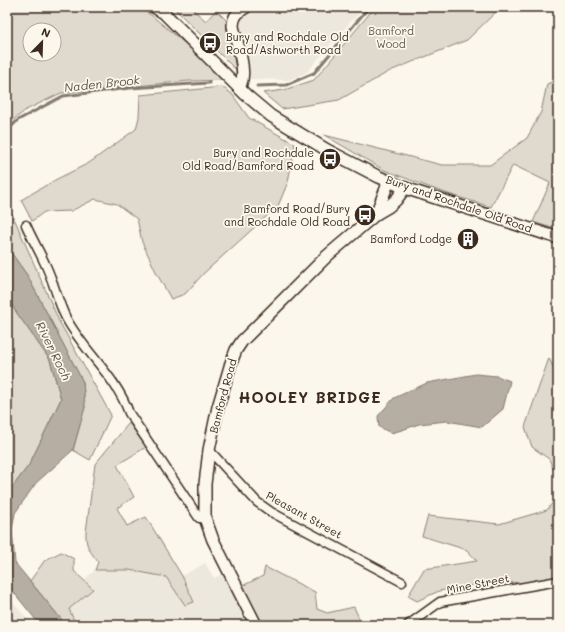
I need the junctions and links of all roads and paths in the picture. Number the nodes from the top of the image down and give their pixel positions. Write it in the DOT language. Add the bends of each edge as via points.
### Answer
graph roads {
  1 [pos="154,7"];
  2 [pos="246,7"];
  3 [pos="239,87"];
  4 [pos="389,181"];
  5 [pos="405,188"];
  6 [pos="376,214"];
  7 [pos="26,225"];
  8 [pos="558,238"];
  9 [pos="209,450"];
  10 [pos="205,518"];
  11 [pos="402,582"];
  12 [pos="558,582"];
  13 [pos="256,625"];
  14 [pos="408,625"];
  1 -- 3 [label="street, Bury and Rochdale Old Road" via="164,13"];
  2 -- 3 [label="street" via="233,19 232,26 243,73"];
  3 -- 4 [label="street, Bury and Rochdale Old Road" via="271,116 327,150"];
  4 -- 5 [label="street, Bury and Rochdale Old Road"];
  4 -- 6 [label="street, Bamford Road"];
  5 -- 6 [label="street, Bamford Road" via="396,200"];
  5 -- 8 [label="street, Bury and Rochdale Old Road"];
  6 -- 9 [label="street, Bamford Road" via="327,256 236,350 218,407"];
  7 -- 10 [label="street" via="66,318 114,382 129,412 199,518"];
  9 -- 10 [label="street, Bamford Road"];
  9 -- 11 [label="street, Pleasant Street" via="257,502 271,512"];
  10 -- 13 [label="street, Bamford Road"];
  12 -- 14 [label="street, Mine Street" via="440,602"];
}
